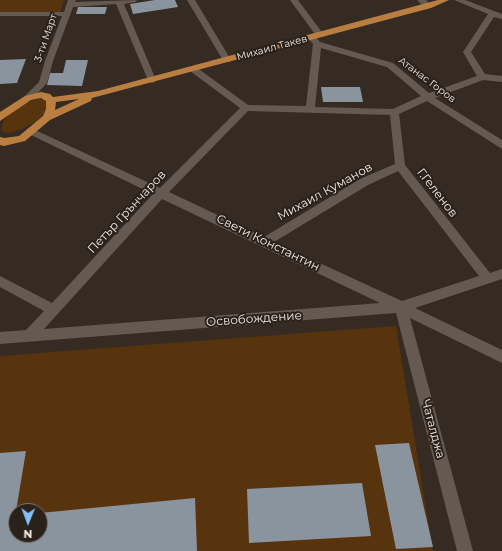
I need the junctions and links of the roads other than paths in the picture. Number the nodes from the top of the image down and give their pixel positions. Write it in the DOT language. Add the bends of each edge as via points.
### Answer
graph roads {
  1 [pos="133,0"];
  2 [pos="191,0"];
  3 [pos="294,0"];
  4 [pos="445,0"];
  5 [pos="458,0"];
  6 [pos="71,2"];
  7 [pos="119,2"];
  8 [pos="0,14"];
  9 [pos="66,14"];
  10 [pos="493,14"];
  11 [pos="502,17"];
  12 [pos="316,39"];
  13 [pos="227,60"];
  14 [pos="193,69"];
  15 [pos="482,77"];
  16 [pos="502,79"];
  17 [pos="152,80"];
  18 [pos="43,83"];
  19 [pos="98,94"];
  20 [pos="428,97"];
  21 [pos="28,98"];
  22 [pos="49,98"];
  23 [pos="246,108"];
  24 [pos="310,109"];
  25 [pos="394,112"];
  26 [pos="0,118"];
  27 [pos="47,118"];
  28 [pos="32,132"];
  29 [pos="12,141"];
  30 [pos="0,142"];
  31 [pos="502,145"];
  32 [pos="0,151"];
  33 [pos="400,166"];
  34 [pos="162,193"];
  35 [pos="264,242"];
  36 [pos="502,274"];
  37 [pos="487,278"];
  38 [pos="0,281"];
  39 [pos="402,307"];
  40 [pos="54,310"];
  41 [pos="29,336"];
  42 [pos="0,338"];
  43 [pos="502,357"];
  44 [pos="465,551"];
  1 -- 7 [label="street"];
  2 -- 13 [label="street"];
  3 -- 12 [label="street"];
  4 -- 12 [label="main road, Михаил Такев"];
  5 -- 10 [label="street"];
  6 -- 7 [label="street"];
  6 -- 9 [label="street, 3-ти Март"];
  7 -- 17 [label="street"];
  8 -- 9 [label="street"];
  9 -- 18 [label="street, 3-ти Март"];
  10 -- 11 [label="street"];
  10 -- 15 [label="street" via="467,52"];
  12 -- 13 [label="main road, Михаил Такев"];
  12 -- 20 [label="street, Атанас Горов" via="390,65"];
  12 -- 24 [label="street"];
  13 -- 14 [label="main road, Михаил Такев"];
  14 -- 17 [label="main road, Михаил Такев"];
  14 -- 23 [label="street"];
  15 -- 16 [label="street"];
  15 -- 20 [label="street"];
  17 -- 19 [label="main road, Михаил Такев"];
  18 -- 21 [label="street"];
  18 -- 22 [label="street"];
  19 -- 22 [label="main road, Михаил Такев"];
  19 -- 27 [label="main road, Михаил Такев"];
  20 -- 25 [label="street"];
  20 -- 31 [label="street, Атанас Горов"];
  21 -- 22 [label="main road, Михаил Такев" via="41,95"];
  21 -- 26 [label="main road"];
  22 -- 27 [label="main road" via="52,109"];
  23 -- 24 [label="street"];
  23 -- 34 [label="street, Петър Грънчаров"];
  24 -- 25 [label="street"];
  25 -- 33 [label="street, Г.Геленов"];
  27 -- 28 [label="main road, Михаил Такев"];
  28 -- 29 [label="main road, Михаил Такев"];
  28 -- 34 [label="street, Свети Константин"];
  29 -- 30 [label="main road"];
  29 -- 32 [label="main road"];
  33 -- 35 [label="street, Михаил Куманов" via="364,182"];
  33 -- 37 [label="street, Г.Геленов"];
  34 -- 35 [label="street, Свети Константин"];
  34 -- 40 [label="street, Петър Грънчаров"];
  35 -- 39 [label="street, Свети Константин"];
  36 -- 37 [label="street, Освобождение"];
  37 -- 39 [label="street, Освобождение"];
  38 -- 40 [label="street"];
  39 -- 41 [label="street, Освобождение"];
  39 -- 43 [label="street, Свети Константин"];
  39 -- 44 [label="street, Чаталджа"];
  40 -- 41 [label="street, Петър Грънчаров"];
  41 -- 42 [label="street, Освобождение"];
}
